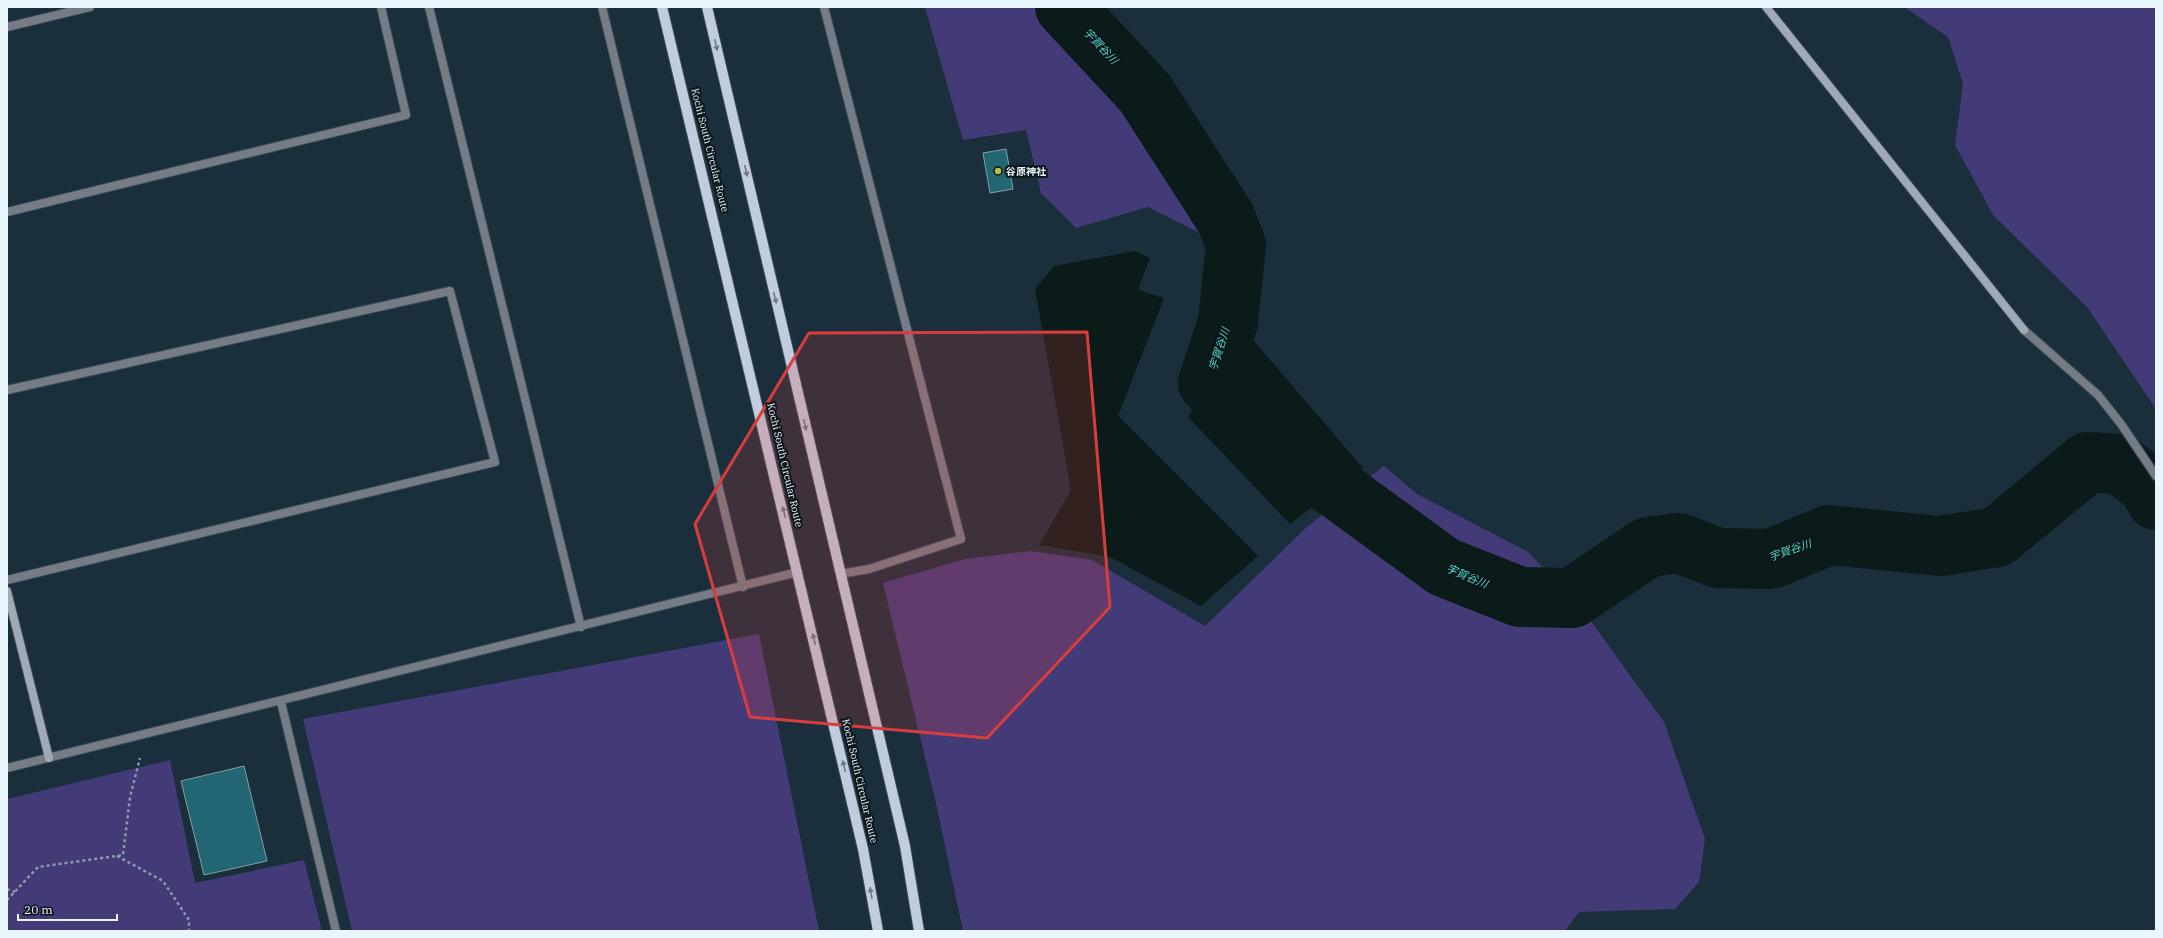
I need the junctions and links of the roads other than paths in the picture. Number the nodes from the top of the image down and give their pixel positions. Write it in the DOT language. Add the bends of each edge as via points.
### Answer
graph roads {
  1 [pos="90,7"];
  2 [pos="381,7"];
  3 [pos="429,7"];
  4 [pos="602,7"];
  5 [pos="662,7"];
  6 [pos="707,7"];
  7 [pos="824,7"];
  8 [pos="1766,7"];
  9 [pos="7,27"];
  10 [pos="7,212"];
  11 [pos="7,390"];
  12 [pos="2156,476"];
  13 [pos="798,572"];
  14 [pos="840,574"];
  15 [pos="7,580"];
  16 [pos="743,587"];
  17 [pos="7,591"];
  18 [pos="581,627"];
  19 [pos="281,702"];
  20 [pos="49,758"];
  21 [pos="7,768"];
  22 [pos="336,931"];
  23 [pos="878,931"];
  24 [pos="919,931"];
  1 -- 9 [label="street"];
  2 -- 10 [label="street" via="406,115"];
  3 -- 18 [label="street"];
  4 -- 16 [label="street"];
  13 -- 5 [label="main road, Kochi South Circular Route, one-way"];
  6 -- 14 [label="main road, one-way"];
  7 -- 14 [label="street" via="961,539 869,568"];
  8 -- 12 [label="street" via="2024,330 2098,395"];
  11 -- 15 [label="street" via="450,291 495,462"];
  13 -- 16 [label="street" via="764,579"];
  23 -- 13 [label="main road, Kochi South Circular Route, one-way" via="863,849"];
  14 -- 24 [label="main road" via="905,846"];
  16 -- 18 [label="street"];
  17 -- 20 [label="street"];
  18 -- 19 [label="street"];
  19 -- 20 [label="street"];
  19 -- 22 [label="street"];
  20 -- 21 [label="street"];
}
